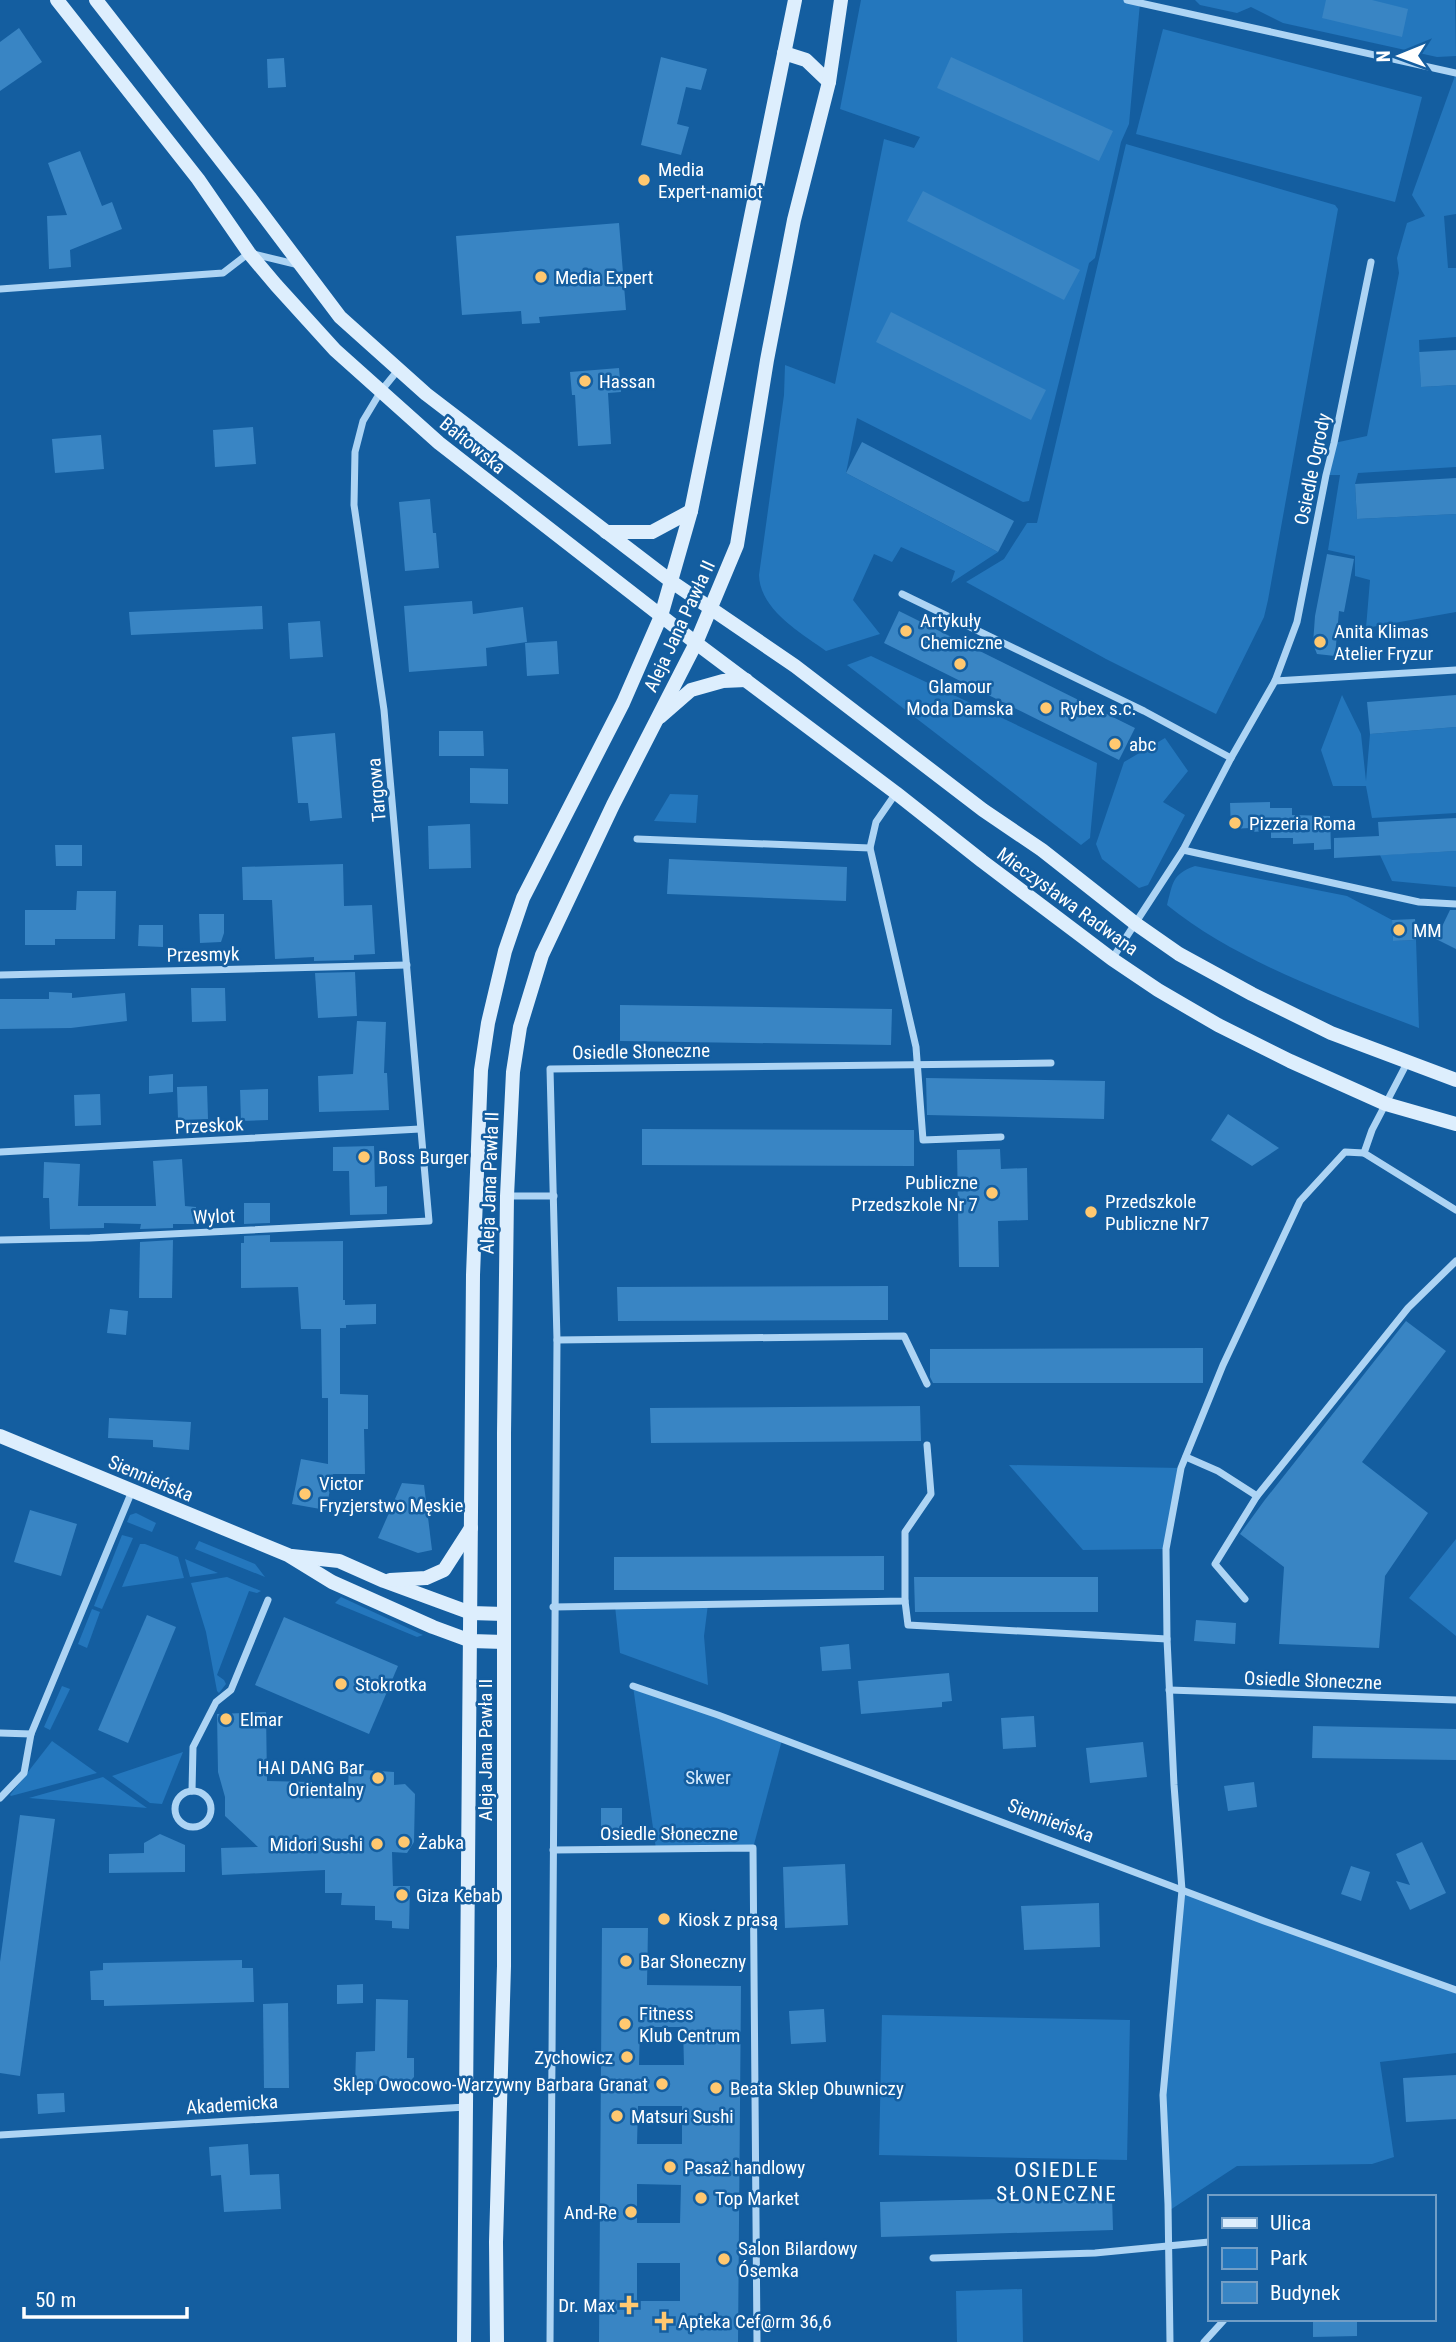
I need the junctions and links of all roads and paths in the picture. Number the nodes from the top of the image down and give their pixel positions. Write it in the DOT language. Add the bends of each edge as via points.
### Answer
graph roads {
  1 [pos="57,0"];
  2 [pos="96,0"];
  3 [pos="795,0"];
  4 [pos="841,0"];
  5 [pos="1127,0"];
  6 [pos="784,53"];
  7 [pos="1456,73"];
  8 [pos="830,82"];
  9 [pos="249,253"];
  10 [pos="1371,262"];
  11 [pos="301,266"];
  12 [pos="0,289"];
  13 [pos="398,370"];
  14 [pos="381,391"];
  15 [pos="691,512"];
  16 [pos="606,532"];
  17 [pos="672,582"];
  18 [pos="902,594"];
  19 [pos="711,609"];
  20 [pos="661,616"];
  21 [pos="696,643"];
  22 [pos="1456,670"];
  23 [pos="746,680"];
  24 [pos="1275,681"];
  25 [pos="654,723"];
  26 [pos="1231,758"];
  27 [pos="896,793"];
  28 [pos="637,839"];
  29 [pos="870,848"];
  30 [pos="1183,850"];
  31 [pos="1456,904"];
  32 [pos="1136,924"];
  33 [pos="1112,959"];
  34 [pos="407,965"];
  35 [pos="0,975"];
  36 [pos="1051,1063"];
  37 [pos="1407,1063"];
  38 [pos="919,1064"];
  39 [pos="1456,1080"];
  40 [pos="1386,1104"];
  41 [pos="1456,1124"];
  42 [pos="420,1129"];
  43 [pos="1001,1137"];
  44 [pos="0,1152"];
  45 [pos="1364,1153"];
  46 [pos="508,1196"];
  47 [pos="554,1196"];
  48 [pos="1456,1210"];
  49 [pos="429,1221"];
  50 [pos="0,1240"];
  51 [pos="1456,1261"];
  52 [pos="557,1340"];
  53 [pos="927,1384"];
  54 [pos="0,1436"];
  55 [pos="927,1444"];
  56 [pos="1186,1457"];
  57 [pos="132,1491"];
  58 [pos="1257,1496"];
  59 [pos="472,1527"];
  60 [pos="288,1555"];
  61 [pos="384,1581"];
  62 [pos="1245,1599"];
  63 [pos="268,1600"];
  64 [pos="905,1601"];
  65 [pos="553,1607"];
  66 [pos="471,1613"];
  67 [pos="504,1614"];
  68 [pos="1167,1639"];
  69 [pos="471,1641"];
  70 [pos="504,1643"];
  71 [pos="633,1686"];
  72 [pos="1169,1690"];
  73 [pos="1456,1700"];
  74 [pos="0,1733"];
  75 [pos="31,1734"];
  76 [pos="192,1791"];
  77 [pos="0,1798"];
  78 [pos="553,1850"];
  79 [pos="1182,1890"];
  80 [pos="1456,1990"];
  81 [pos="466,2107"];
  82 [pos="0,2134"];
  83 [pos="1208,2242"];
  84 [pos="1169,2247"];
  85 [pos="933,2258"];
  86 [pos="1223,2321"];
  87 [pos="464,2342"];
  88 [pos="497,2342"];
  89 [pos="550,2342"];
  90 [pos="757,2342"];
  91 [pos="1170,2342"];
  92 [pos="1204,2342"];
  1 -- 9 [label="main road, Bałtowska" via="198,179"];
  2 -- 11 [label="main road, Bałtowska"];
  3 -- 6 [label="main road, Aleja Jana Pawła II"];
  4 -- 8 [label="main road, Aleja Jana Pawła II"];
  5 -- 7 [label="street"];
  6 -- 8 [label="main road" via="806,60"];
  6 -- 15 [label="main road, Aleja Jana Pawła II"];
  8 -- 19 [label="main road, Aleja Jana Pawła II" via="794,220 737,545"];
  9 -- 11 [label="street"];
  9 -- 12 [label="street" via="223,273"];
  9 -- 14 [label="main road, Bałtowska" via="335,350"];
  10 -- 24 [label="street, Osiedle Ogrody" via="1297,622"];
  11 -- 13 [label="main road, Bałtowska" via="340,317"];
  13 -- 14 [label="street, Targowa"];
  13 -- 16 [label="main road, Bałtowska"];
  14 -- 20 [label="main road, Bałtowska" via="439,443"];
  14 -- 34 [label="street, Targowa" via="363,421 355,452 354,505 384,710"];
  15 -- 16 [label="main road" via="652,532"];
  15 -- 17 [label="main road, Aleja Jana Pawła II"];
  16 -- 17 [label="main road, Bałtowska"];
  17 -- 19 [label="main road, Bałtowska"];
  17 -- 20 [label="main road, Aleja Jana Pawła II"];
  18 -- 26 [label="street"];
  19 -- 21 [label="main road, Aleja Jana Pawła II"];
  19 -- 32 [label="main road, Mieczysława Radwana" via="795,666"];
  20 -- 21 [label="main road, Bałtowska"];
  20 -- 59 [label="main road, Aleja Jana Pawła II" via="623,703 523,898 488,1023 476,1167"];
  21 -- 23 [label="main road, Mieczysława Radwana"];
  21 -- 25 [label="main road, Aleja Jana Pawła II"];
  22 -- 24 [label="street"];
  23 -- 25 [label="main road" via="691,690"];
  23 -- 27 [label="main road, Mieczysława Radwana"];
  24 -- 26 [label="street, Osiedle Ogrody"];
  25 -- 46 [label="main road, Aleja Jana Pawła II" via="542,955 520,1027 513,1072"];
  26 -- 30 [label="street, Osiedle Ogrody"];
  27 -- 29 [label="street" via="876,822"];
  27 -- 33 [label="main road, Mieczysława Radwana"];
  28 -- 29 [label="street"];
  29 -- 38 [label="street"];
  30 -- 31 [label="street" via="1419,902"];
  30 -- 32 [label="street, Osiedle Ogrody"];
  32 -- 33 [label="street, Osiedle Ogrody"];
  32 -- 37 [label="main road, Mieczysława Radwana" via="1252,995 1331,1034"];
  33 -- 40 [label="main road, Mieczysława Radwana" via="1218,1025"];
  34 -- 35 [label="street, Przesmyk"];
  34 -- 42 [label="street, Targowa"];
  36 -- 38 [label="street, Osiedle Słoneczne"];
  37 -- 39 [label="main road, Mieczysława Radwana"];
  37 -- 40 [label="street"];
  38 -- 43 [label="street" via="923,1140"];
  38 -- 47 [label="street, Osiedle Słoneczne" via="550,1069"];
  40 -- 41 [label="main road, Mieczysława Radwana"];
  40 -- 45 [label="street"];
  42 -- 44 [label="street, Przeskok"];
  42 -- 49 [label="street, Targowa"];
  45 -- 48 [label="street"];
  45 -- 56 [label="street" via="1345,1152 1300,1201 1223,1365"];
  46 -- 47 [label="street"];
  46 -- 67 [label="main road, Aleja Jana Pawła II"];
  47 -- 52 [label="street, Osiedle Słoneczne"];
  49 -- 50 [label="street, Wylot"];
  51 -- 58 [label="street" via="1408,1308"];
  52 -- 53 [label="street" via="904,1336"];
  52 -- 65 [label="street, Osiedle Słoneczne"];
  54 -- 57 [label="main road, Siennieńska"];
  55 -- 64 [label="street" via="931,1494 905,1532"];
  56 -- 58 [label="street"];
  56 -- 68 [label="street" via="1166,1549"];
  57 -- 60 [label="main road, Siennieńska"];
  57 -- 75 [label="street"];
  58 -- 62 [label="street" via="1215,1564"];
  59 -- 61 [label="main road" via="444,1570 426,1578"];
  59 -- 66 [label="main road, Aleja Jana Pawła II"];
  60 -- 61 [label="main road, Siennieńska" via="339,1561"];
  60 -- 69 [label="main road, Siennieńska" via="332,1582"];
  61 -- 66 [label="main road, Siennieńska"];
  63 -- 76 [label="street" via="231,1690 216,1702 193,1746"];
  64 -- 65 [label="street"];
  64 -- 68 [label="street" via="908,1625"];
  65 -- 78 [label="street, Osiedle Słoneczne"];
  66 -- 67 [label="main road, Siennieńska"];
  66 -- 69 [label="main road, Aleja Jana Pawła II"];
  67 -- 70 [label="main road, Aleja Jana Pawła II"];
  68 -- 72 [label="street"];
  69 -- 70 [label="main road, Siennieńska"];
  69 -- 81 [label="main road, Aleja Jana Pawła II"];
  70 -- 88 [label="main road, Aleja Jana Pawła II"];
  71 -- 79 [label="street, Siennieńska"];
  72 -- 73 [label="street, Osiedle Słoneczne"];
  72 -- 79 [label="street"];
  74 -- 75 [label="street"];
  75 -- 77 [label="street" via="24,1773"];
  76 -- 76 [label="street" via="180,1796 175,1809 180,1821 193,1827 205,1821 210,1808 205,1796"];
  78 -- 89 [label="street, Osiedle Słoneczne"];
  78 -- 90 [label="street, Osiedle Słoneczne" via="753,1848"];
  79 -- 80 [label="street, Siennieńska"];
  79 -- 84 [label="street" via="1163,2095"];
  81 -- 82 [label="street, Akademicka"];
  81 -- 87 [label="main road, Aleja Jana Pawła II"];
  83 -- 84 [label="street"];
  84 -- 85 [label="street"];
  84 -- 91 [label="street"];
  86 -- 92 [label="street"];
}
